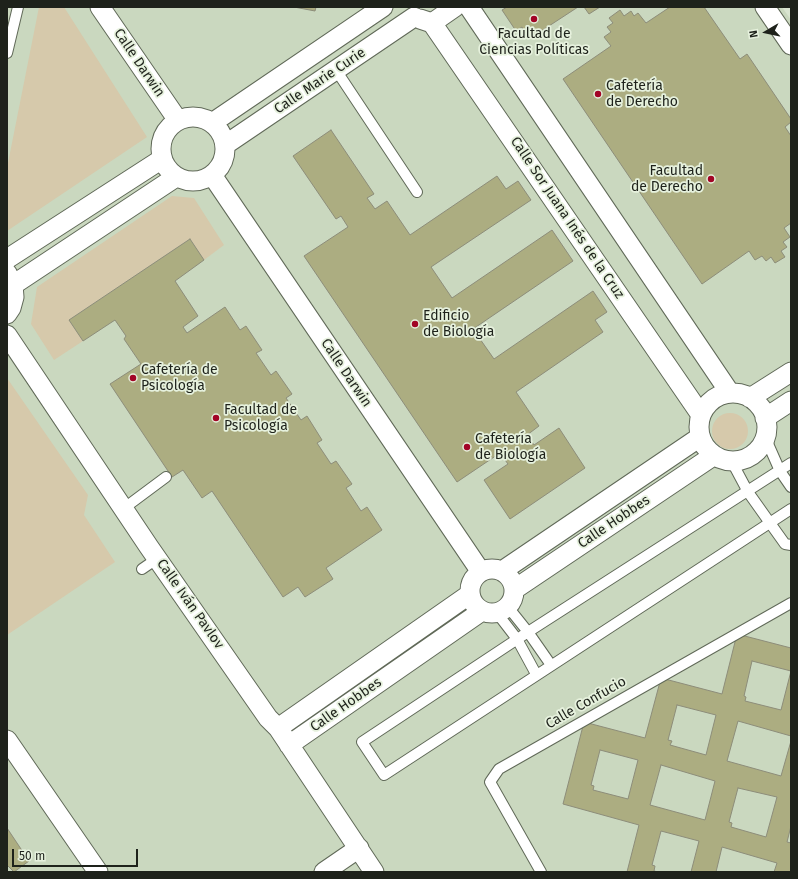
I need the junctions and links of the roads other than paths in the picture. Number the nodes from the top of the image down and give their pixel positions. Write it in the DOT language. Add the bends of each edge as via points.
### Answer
graph roads {
  1 [pos="18,7"];
  2 [pos="100,7"];
  3 [pos="383,7"];
  4 [pos="455,7"];
  5 [pos="469,7"];
  6 [pos="765,7"];
  7 [pos="411,12"];
  8 [pos="432,23"];
  9 [pos="791,45"];
  10 [pos="7,53"];
  11 [pos="336,70"];
  12 [pos="177,120"];
  13 [pos="212,123"];
  14 [pos="225,146"];
  15 [pos="162,159"];
  16 [pos="212,175"];
  17 [pos="176,177"];
  18 [pos="417,192"];
  19 [pos="7,259"];
  20 [pos="10,279"];
  21 [pos="7,314"];
  22 [pos="7,336"];
  23 [pos="791,372"];
  24 [pos="730,393"];
  25 [pos="750,398"];
  26 [pos="791,401"];
  27 [pos="701,415"];
  28 [pos="765,418"];
  29 [pos="700,437"];
  30 [pos="765,437"];
  31 [pos="713,456"];
  32 [pos="732,462"];
  33 [pos="791,463"];
  34 [pos="780,471"];
  35 [pos="166,477"];
  36 [pos="791,487"];
  37 [pos="748,492"];
  38 [pos="123,509"];
  39 [pos="791,509"];
  40 [pos="770,523"];
  41 [pos="791,545"];
  42 [pos="158,558"];
  43 [pos="142,569"];
  44 [pos="502,571"];
  45 [pos="480,572"];
  46 [pos="515,590"];
  47 [pos="470,594"];
  48 [pos="791,603"];
  49 [pos="496,610"];
  50 [pos="528,632"];
  51 [pos="517,639"];
  52 [pos="551,664"];
  53 [pos="536,674"];
  54 [pos="278,728"];
  55 [pos="7,740"];
  56 [pos="289,745"];
  57 [pos="7,757"];
  58 [pos="359,848"];
  59 [pos="86,872"];
  60 [pos="98,872"];
  61 [pos="324,872"];
  62 [pos="374,872"];
  63 [pos="541,872"];
  1 -- 10 [label="lane"];
  2 -- 12 [label="street, Calle Darwin"];
  3 -- 13 [label="street, Calle Marie Curie"];
  4 -- 8 [label="street"];
  5 -- 24 [label="street"];
  6 -- 9 [label="street"];
  7 -- 8 [label="street"];
  7 -- 11 [label="street, Calle Marie Curie"];
  8 -- 27 [label="street, Calle Sor Juana Inés de la Cruz"];
  11 -- 14 [label="street, Calle Marie Curie"];
  11 -- 18 [label="lane"];
  12 -- 13 [label="street" via="194,117 204,118"];
  12 -- 15 [label="street" via="164,134 161,142"];
  13 -- 14 [label="street" via="219,129"];
  14 -- 16 [label="street" via="225,156 220,167"];
  15 -- 17 [label="street"];
  15 -- 19 [label="street"];
  16 -- 17 [label="street" via="195,182"];
  16 -- 45 [label="street, Calle Darwin"];
  17 -- 20 [label="street"];
  20 -- 21 [label="street" via="14,297"];
  22 -- 38 [label="street, Calle Iván Pavlov"];
  23 -- 25 [label="street"];
  24 -- 25 [label="street"];
  24 -- 27 [label="street" via="712,400 705,406"];
  25 -- 28 [label="street" via="757,403"];
  26 -- 28 [label="street"];
  27 -- 29 [label="street" via="698,426"];
  28 -- 30 [label="street"];
  29 -- 31 [label="street"];
  29 -- 44 [label="street, Calle Hobbes"];
  30 -- 32 [label="street" via="754,454"];
  30 -- 34 [label="lane"];
  31 -- 32 [label="street"];
  31 -- 46 [label="street, Calle Hobbes"];
  32 -- 37 [label="lane"];
  33 -- 34 [label="lane"];
  34 -- 36 [label="lane"];
  34 -- 37 [label="lane"];
  35 -- 38 [label="lane"];
  37 -- 40 [label="lane"];
  37 -- 50 [label="lane"];
  38 -- 42 [label="street, Calle Iván Pavlov"];
  39 -- 40 [label="lane"];
  40 -- 41 [label="lane" via="785,544"];
  40 -- 52 [label="lane"];
  42 -- 43 [label="lane"];
  42 -- 54 [label="street, Calle Iván Pavlov" via="268,718"];
  44 -- 45 [label="street" via="495,569"];
  44 -- 46 [label="street" via="509,575"];
  45 -- 47 [label="street" via="472,581"];
  46 -- 49 [label="street" via="514,596"];
  47 -- 49 [label="street" via="476,607"];
  47 -- 54 [label="street, Calle Hobbes"];
  48 -- 63 [label="lane, Calle Confucio" via="499,769 490,782"];
  49 -- 50 [label="lane"];
  49 -- 51 [label="lane"];
  49 -- 56 [label="street, Calle Hobbes"];
  50 -- 51 [label="lane"];
  50 -- 52 [label="lane"];
  51 -- 53 [label="lane"];
  51 -- 53 [label="lane" via="362,742 384,775"];
  52 -- 53 [label="lane"];
  54 -- 56 [label="street, Calle Iván Pavlov"];
  55 -- 60 [label="street"];
  56 -- 58 [label="street, Calle Iván Pavlov"];
  57 -- 59 [label="street"];
  58 -- 61 [label="street"];
  58 -- 62 [label="street, Calle Iván Pavlov"];
}
